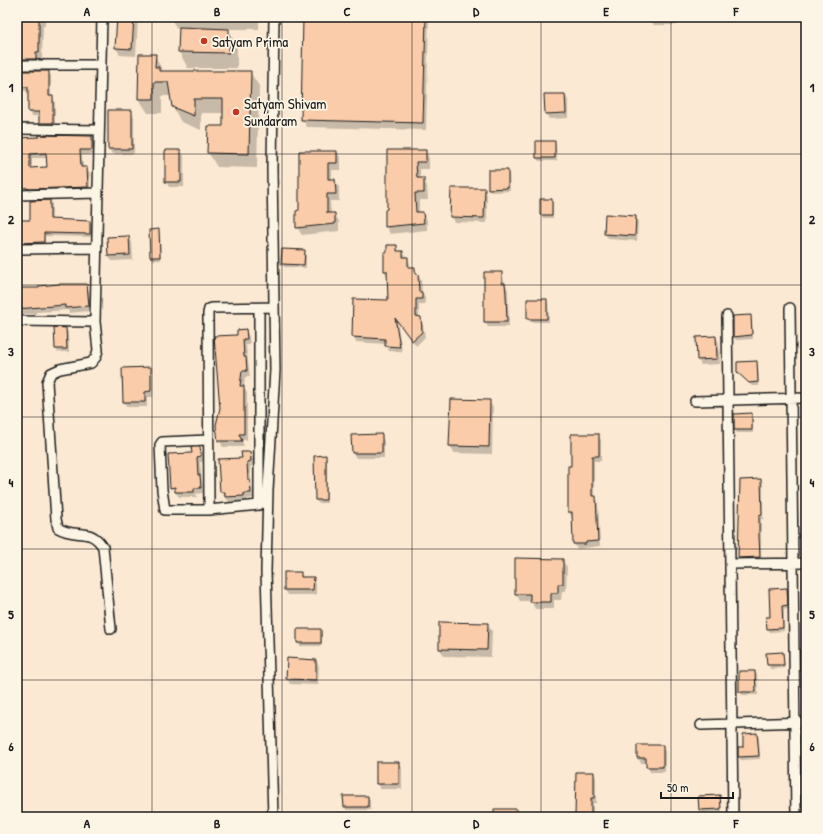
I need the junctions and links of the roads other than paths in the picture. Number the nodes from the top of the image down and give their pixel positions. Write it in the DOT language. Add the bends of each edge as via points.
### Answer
graph roads {
  1 [pos="102,17"];
  2 [pos="274,17"];
  3 [pos="17,65"];
  4 [pos="101,65"];
  5 [pos="17,129"];
  6 [pos="99,130"];
  7 [pos="98,193"];
  8 [pos="17,195"];
  9 [pos="96,248"];
  10 [pos="17,249"];
  11 [pos="274,307"];
  12 [pos="259,308"];
  13 [pos="790,308"];
  14 [pos="727,316"];
  15 [pos="17,321"];
  16 [pos="94,322"];
  17 [pos="806,398"];
  18 [pos="791,399"];
  19 [pos="695,400"];
  20 [pos="728,400"];
  21 [pos="208,440"];
  22 [pos="268,490"];
  23 [pos="259,505"];
  24 [pos="209,510"];
  25 [pos="793,563"];
  26 [pos="806,563"];
  27 [pos="730,564"];
  28 [pos="111,629"];
  29 [pos="795,722"];
  30 [pos="806,722"];
  31 [pos="732,724"];
  32 [pos="701,725"];
  33 [pos="273,817"];
  34 [pos="733,817"];
  35 [pos="796,817"];
  1 -- 4 [label="street"];
  2 -- 11 [label="street"];
  3 -- 4 [label="street"];
  4 -- 6 [label="street"];
  5 -- 6 [label="street"];
  6 -- 7 [label="street"];
  7 -- 8 [label="street"];
  7 -- 9 [label="street"];
  9 -- 10 [label="street"];
  9 -- 16 [label="street"];
  11 -- 12 [label="street"];
  11 -- 22 [label="street" via="275,370"];
  12 -- 21 [label="street" via="209,309"];
  12 -- 23 [label="street"];
  13 -- 18 [label="street"];
  14 -- 20 [label="street"];
  15 -- 16 [label="street"];
  16 -- 28 [label="street" via="98,350 96,357 91,363 50,373 47,382 58,528 66,533 91,535 98,538 104,546"];
  17 -- 18 [label="street"];
  18 -- 20 [label="street"];
  18 -- 25 [label="street"];
  19 -- 20 [label="street"];
  20 -- 27 [label="street"];
  21 -- 24 [label="street"];
  21 -- 24 [label="street" via="162,442 159,448 165,510"];
  22 -- 23 [label="street"];
  22 -- 33 [label="street" via="266,571"];
  23 -- 24 [label="street"];
  25 -- 26 [label="street"];
  25 -- 27 [label="street"];
  25 -- 29 [label="street"];
  27 -- 31 [label="street"];
  29 -- 30 [label="street"];
  29 -- 31 [label="street"];
  29 -- 35 [label="street"];
  31 -- 32 [label="street"];
  31 -- 34 [label="street"];
}
